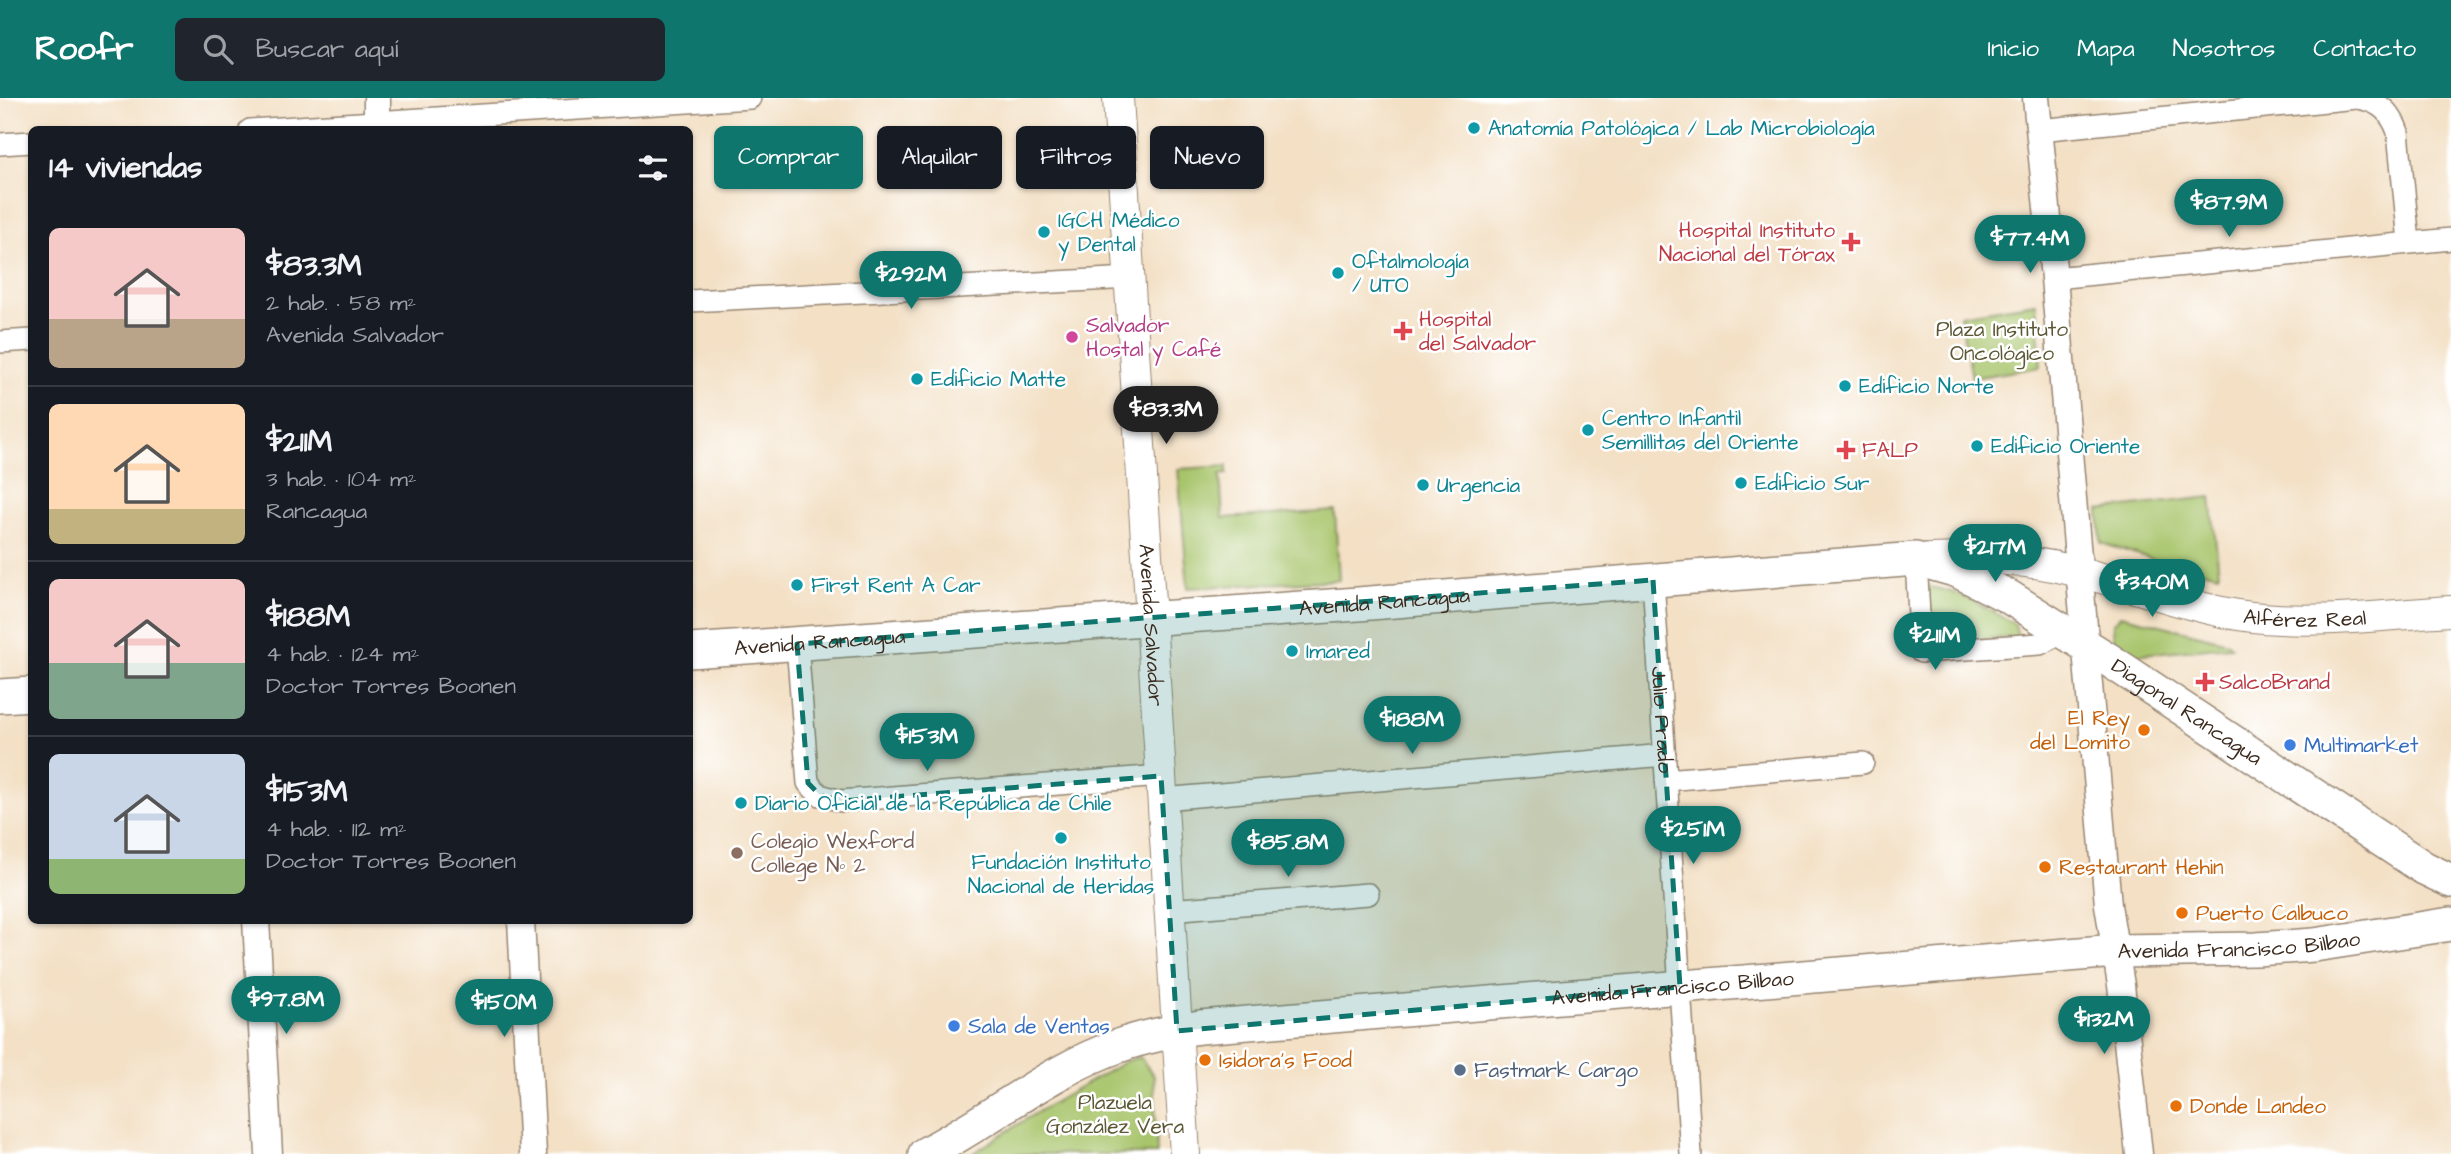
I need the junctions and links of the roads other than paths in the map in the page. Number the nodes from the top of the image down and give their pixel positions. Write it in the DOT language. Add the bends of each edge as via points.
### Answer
graph roads {
  1 [pos="750,98"];
  2 [pos="1118,98"];
  3 [pos="2036,98"];
  4 [pos="2357,98"];
  5 [pos="377,117"];
  6 [pos="289,126"];
  7 [pos="2039,130"];
  8 [pos="28,142"];
  9 [pos="0,144"];
  10 [pos="2451,239"];
  11 [pos="2409,242"];
  12 [pos="1131,278"];
  13 [pos="2054,278"];
  14 [pos="693,302"];
  15 [pos="28,340"];
  16 [pos="0,342"];
  17 [pos="1916,559"];
  18 [pos="2078,572"];
  19 [pos="1653,580"];
  20 [pos="2451,611"];
  21 [pos="1151,618"];
  22 [pos="2073,639"];
  23 [pos="797,644"];
  24 [pos="693,651"];
  25 [pos="28,694"];
  26 [pos="0,696"];
  27 [pos="1665,755"];
  28 [pos="1863,762"];
  29 [pos="1666,780"];
  30 [pos="1162,788"];
  31 [pos="2451,881"];
  32 [pos="1368,894"];
  33 [pos="1170,910"];
  34 [pos="256,924"];
  35 [pos="521,924"];
  36 [pos="2451,924"];
  37 [pos="2116,951"];
  38 [pos="1680,987"];
  39 [pos="1177,1031"];
  40 [pos="268,1154"];
  41 [pos="534,1154"];
  42 [pos="925,1154"];
  43 [pos="1185,1154"];
  44 [pos="1691,1154"];
  45 [pos="2139,1154"];
  1 -- 5 [label="street"];
  2 -- 12 [label="main road, Avenida Salvador"];
  3 -- 7 [label="street"];
  4 -- 7 [label="street"];
  4 -- 11 [label="street" via="2382,107 2395,122"];
  5 -- 6 [label="street"];
  7 -- 13 [label="street"];
  8 -- 9 [label="street"];
  10 -- 11 [label="street"];
  11 -- 13 [label="street"];
  12 -- 14 [label="street"];
  12 -- 21 [label="main road, Avenida Salvador"];
  13 -- 18 [label="street"];
  15 -- 16 [label="street"];
  17 -- 18 [label="main road, Avenida Rancagua" via="2001,559"];
  17 -- 19 [label="main road, Avenida Rancagua"];
  17 -- 22 [label="main road, Diagonal Rancagua" via="1983,583"];
  17 -- 22 [label="street" via="1921,652"];
  18 -- 20 [label="main road, Alférez Real" via="2258,618"];
  18 -- 22 [label="street"];
  19 -- 21 [label="main road, Avenida Rancagua"];
  19 -- 27 [label="street, Julio Prado"];
  21 -- 23 [label="main road, Avenida Rancagua"];
  21 -- 30 [label="main road, Avenida Salvador"];
  22 -- 31 [label="main road, Diagonal Rancagua" via="2424,868"];
  22 -- 37 [label="street"];
  23 -- 24 [label="main road, Avenida Rancagua"];
  23 -- 30 [label="street" via="808,783 820,795 841,801"];
  25 -- 26 [label="main road"];
  27 -- 29 [label="street, Julio Prado"];
  27 -- 30 [label="street"];
  28 -- 29 [label="street"];
  29 -- 38 [label="street, Julio Prado"];
  30 -- 33 [label="main road, Avenida Salvador"];
  32 -- 33 [label="street"];
  33 -- 39 [label="main road, Avenida Salvador"];
  34 -- 40 [label="street"];
  35 -- 41 [label="street"];
  36 -- 37 [label="main road, Avenida Francisco Bilbao" via="2314,945"];
  37 -- 38 [label="main road, Avenida Francisco Bilbao"];
  37 -- 45 [label="street"];
  38 -- 39 [label="main road, Avenida Francisco Bilbao"];
  38 -- 44 [label="street, Julio Prado"];
  39 -- 42 [label="main road, Avenida Francisco Bilbao" via="1096,1056"];
  39 -- 43 [label="main road, Avenida Salvador"];
}
